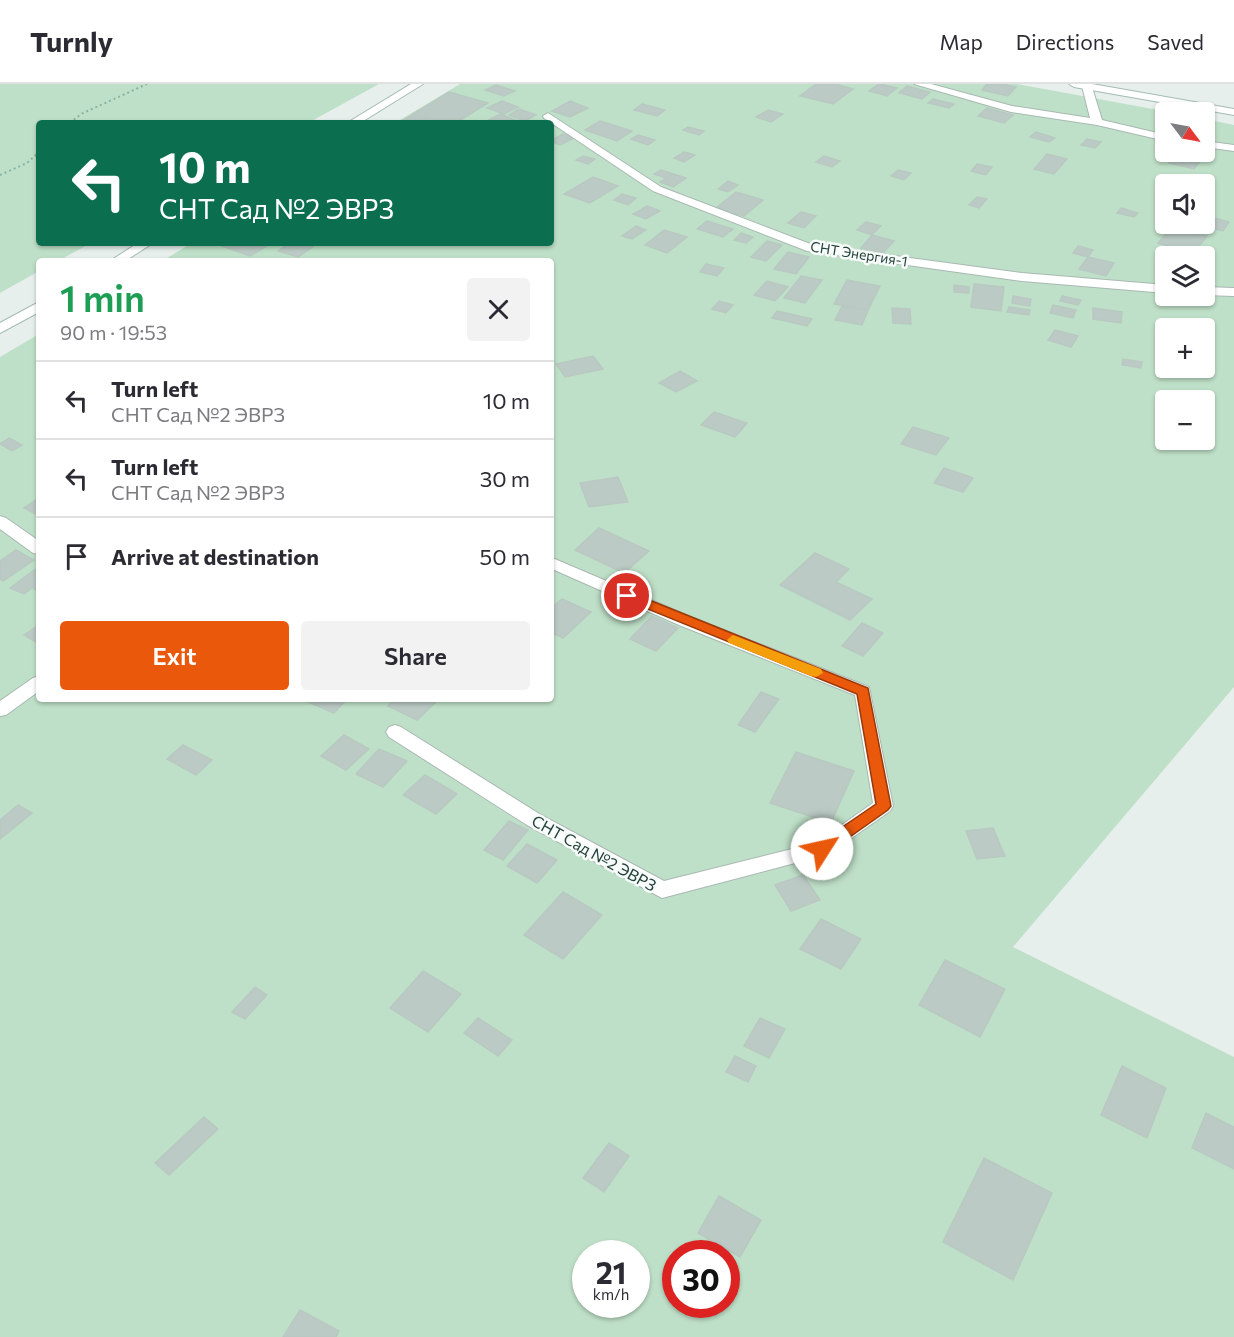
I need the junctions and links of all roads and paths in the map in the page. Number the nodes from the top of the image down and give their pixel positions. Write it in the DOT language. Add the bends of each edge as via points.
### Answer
graph roads {
  1 [pos="147,84"];
  2 [pos="418,84"];
  3 [pos="919,84"];
  4 [pos="1074,84"];
  5 [pos="1087,86"];
  6 [pos="1234,112"];
  7 [pos="548,116"];
  8 [pos="74,120"];
  9 [pos="357,120"];
  10 [pos="554,120"];
  11 [pos="554,120"];
  12 [pos="1097,123"];
  13 [pos="1155,136"];
  14 [pos="1215,145"];
  15 [pos="1234,148"];
  16 [pos="36,155"];
  17 [pos="0,175"];
  18 [pos="142,246"];
  19 [pos="121,258"];
  20 [pos="1155,288"];
  21 [pos="1215,291"];
  22 [pos="1234,291"];
  23 [pos="36,308"];
  24 [pos="0,329"];
  25 [pos="0,521"];
  26 [pos="36,547"];
  27 [pos="554,564"];
  28 [pos="36,684"];
  29 [pos="0,710"];
  30 [pos="395,732"];
  1 -- 8 [label="path"];
  2 -- 9 [label="street"];
  3 -- 12 [label="street" via="1011,109"];
  4 -- 5 [label="street"];
  5 -- 6 [label="street"];
  5 -- 12 [label="street"];
  7 -- 11 [label="street, СНТ Энергия-1"];
  10 -- 20 [label="street, СНТ Энергия-1" via="657,189 811,248 1022,277"];
  12 -- 13 [label="street"];
  14 -- 15 [label="street"];
  16 -- 17 [label="path"];
  18 -- 19 [label="street"];
  21 -- 22 [label="street"];
  23 -- 24 [label="street"];
  25 -- 26 [label="street"];
  27 -- 30 [label="street, СНТ Сад №2 ЭВРЗ" via="685,621 863,691 883,806 822,849 662,890 534,820"];
  28 -- 29 [label="street"];
}
